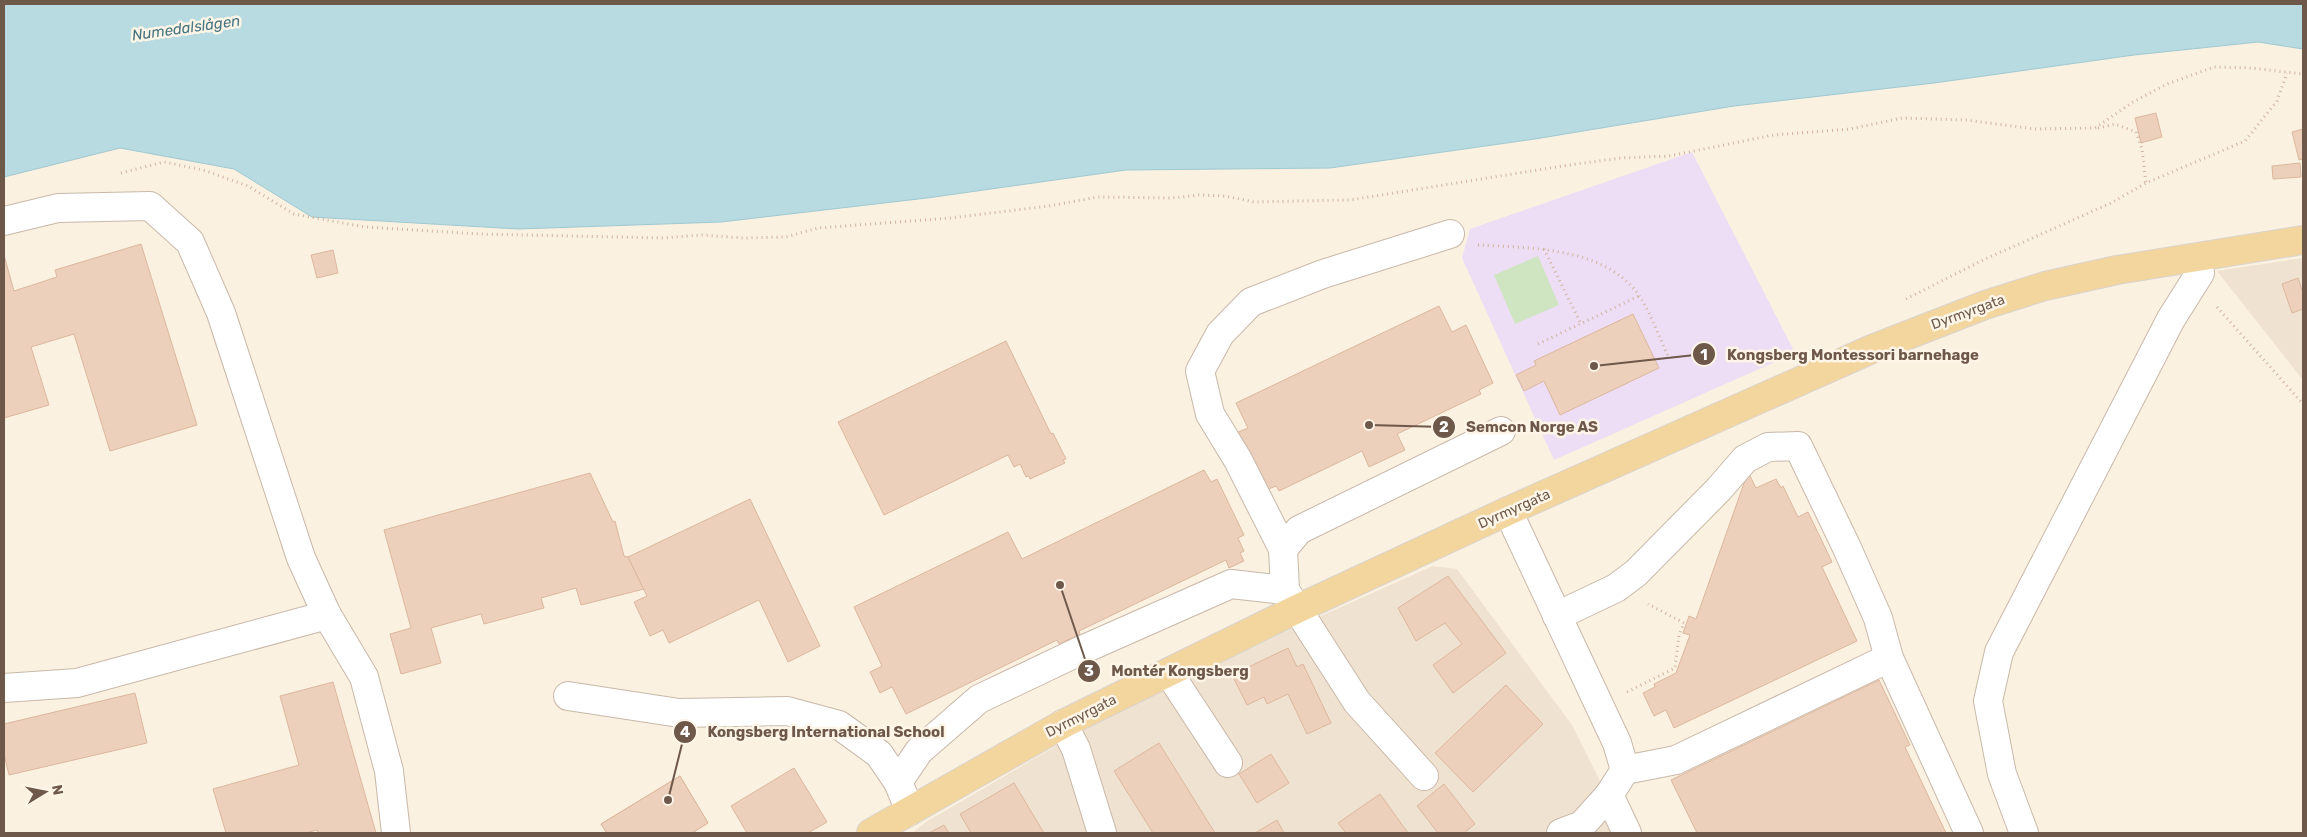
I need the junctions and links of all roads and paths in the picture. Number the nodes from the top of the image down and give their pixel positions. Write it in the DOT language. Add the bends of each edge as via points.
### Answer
graph roads {
  1 [pos="2287,73"];
  2 [pos="2303,74"];
  3 [pos="2095,128"];
  4 [pos="120,174"];
  5 [pos="2146,183"];
  6 [pos="4,221"];
  7 [pos="1450,234"];
  8 [pos="2303,240"];
  9 [pos="1544,248"];
  10 [pos="2193,266"];
  11 [pos="1639,296"];
  12 [pos="1898,304"];
  13 [pos="1580,324"];
  14 [pos="1538,344"];
  15 [pos="1668,356"];
  16 [pos="2303,404"];
  17 [pos="1501,431"];
  18 [pos="1508,511"];
  19 [pos="1283,549"];
  20 [pos="1616,588"];
  21 [pos="1291,599"];
  22 [pos="327,615"];
  23 [pos="1557,616"];
  24 [pos="1889,658"];
  25 [pos="1169,673"];
  26 [pos="4,688"];
  27 [pos="568,696"];
  28 [pos="1600,706"];
  29 [pos="1064,724"];
  30 [pos="1228,763"];
  31 [pos="1625,770"];
  32 [pos="1424,776"];
  33 [pos="898,782"];
  34 [pos="1609,795"];
  35 [pos="910,810"];
  36 [pos="396,833"];
  37 [pos="871,833"];
  38 [pos="1102,833"];
  39 [pos="1560,833"];
  40 [pos="1627,833"];
  41 [pos="1968,833"];
  42 [pos="2024,833"];
  1 -- 2 [label="path"];
  1 -- 3 [label="path" via="2214,67 2167,84 2132,102"];
  1 -- 5 [label="path" via="2277,101 2245,141"];
  3 -- 4 [label="path" via="2035,129 1966,120 1902,118 1850,129 1774,135 1669,156 1569,164 1350,200 1254,202 1225,196 1098,197 950,218 818,228 786,237 480,234 365,227 294,214 248,186 203,170 164,162"];
  3 -- 5 [label="path" via="2115,124 2136,132 2142,148"];
  5 -- 12 [label="path" via="2111,203 1983,260"];
  6 -- 22 [label="street" via="58,208 150,206 190,242 221,313 301,558"];
  7 -- 9 [label="path" via="1476,245"];
  7 -- 19 [label="street" via="1323,274 1251,302 1220,334 1200,371 1210,414 1238,460"];
  8 -- 10 [label="main road, Dyrmyrgata"];
  9 -- 11 [label="path" via="1579,256 1616,273"];
  9 -- 13 [label="path"];
  10 -- 16 [label="path" via="2209,299"];
  10 -- 18 [label="main road, Dyrmyrgata" via="2116,270 2045,286 1985,305 1872,349"];
  10 -- 42 [label="street" via="2171,319 1999,652 1988,701 2002,774"];
  11 -- 13 [label="path"];
  11 -- 15 [label="path"];
  13 -- 14 [label="path"];
  17 -- 19 [label="street" via="1299,530"];
  18 -- 21 [label="main road, Dyrmyrgata"];
  18 -- 23 [label="street"];
  19 -- 21 [label="street"];
  20 -- 23 [label="street"];
  20 -- 24 [label="street" via="1676,534 1745,459 1768,447 1798,446 1874,609"];
  20 -- 28 [label="path" via="1684,623 1679,635 1675,668"];
  21 -- 25 [label="main road, Dyrmyrgata"];
  21 -- 32 [label="street" via="1358,702"];
  21 -- 33 [label="street" via="1231,584 1082,650 979,699 919,751"];
  22 -- 26 [label="street" via="77,683"];
  22 -- 36 [label="street" via="364,677 390,771"];
  23 -- 28 [label="street"];
  24 -- 31 [label="street" via="1676,760"];
  24 -- 41 [label="street"];
  25 -- 29 [label="main road, Dyrmyrgata"];
  25 -- 30 [label="street"];
  27 -- 33 [label="street" via="679,713 796,713 839,725 880,754"];
  28 -- 31 [label="street"];
  29 -- 35 [label="main road, Dyrmyrgata"];
  29 -- 38 [label="street" via="1076,749"];
  31 -- 34 [label="street"];
  33 -- 35 [label="street"];
  34 -- 39 [label="street" via="1582,825"];
  34 -- 40 [label="street"];
  35 -- 37 [label="main road, Dyrmyrgata"];
}
